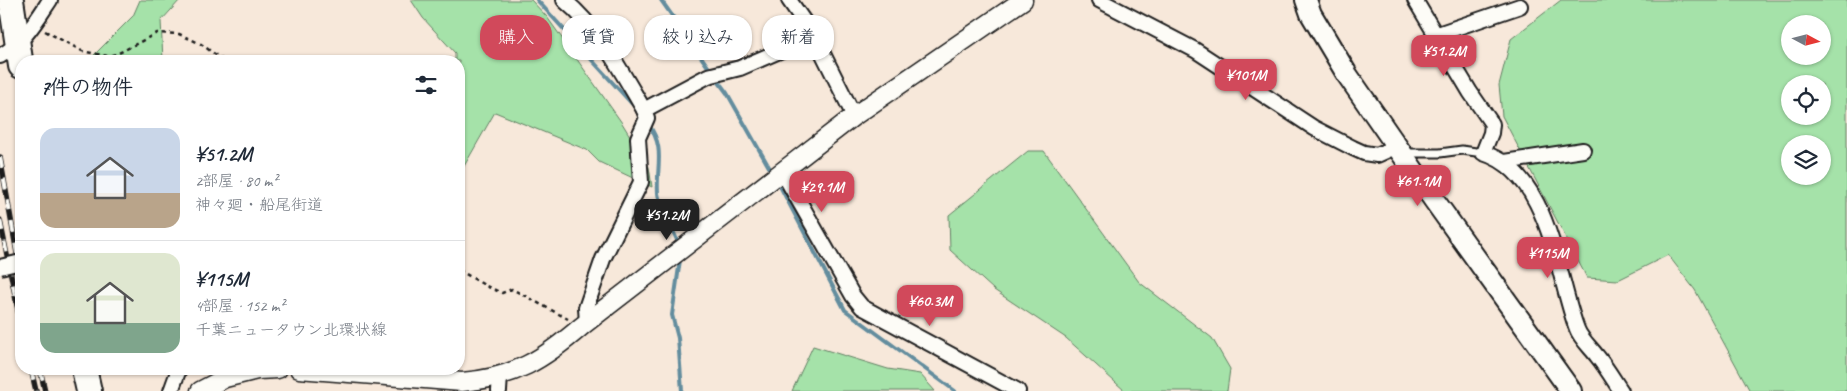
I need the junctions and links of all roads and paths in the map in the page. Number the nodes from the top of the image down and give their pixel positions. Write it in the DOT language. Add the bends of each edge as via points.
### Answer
graph roads {
  1 [pos="10,0"];
  2 [pos="50,0"];
  3 [pos="564,0"];
  4 [pos="789,0"];
  5 [pos="1022,0"];
  6 [pos="1099,0"];
  7 [pos="1306,0"];
  8 [pos="1415,0"];
  9 [pos="1520,6"];
  10 [pos="799,15"];
  11 [pos="34,25"];
  12 [pos="1434,35"];
  13 [pos="102,55"];
  14 [pos="112,55"];
  15 [pos="216,55"];
  16 [pos="13,56"];
  17 [pos="762,58"];
  18 [pos="826,60"];
  19 [pos="854,116"];
  20 [pos="644,119"];
  21 [pos="1399,149"];
  22 [pos="1583,150"];
  23 [pos="1483,153"];
  24 [pos="1504,162"];
  25 [pos="778,175"];
  26 [pos="15,263"];
  27 [pos="0,267"];
  28 [pos="465,274"];
  29 [pos="585,325"];
  30 [pos="85,375"];
  31 [pos="177,375"];
  32 [pos="237,375"];
  33 [pos="374,375"];
  34 [pos="499,383"];
  35 [pos="89,391"];
  36 [pos="171,391"];
  37 [pos="200,391"];
  38 [pos="1018,391"];
  39 [pos="1571,391"];
  40 [pos="1621,391"];
  1 -- 16 [label="highway"];
  2 -- 11 [label="street"];
  3 -- 20 [label="street" via="579,12 605,46"];
  4 -- 10 [label="street"];
  5 -- 19 [label="street"];
  6 -- 21 [label="street" via="1195,50 1314,128 1353,148 1377,155"];
  7 -- 21 [label="main road" via="1348,76"];
  8 -- 12 [label="street"];
  9 -- 12 [label="street"];
  11 -- 13 [label="path" via="82,51"];
  11 -- 16 [label="street"];
  12 -- 23 [label="street" via="1492,124"];
  14 -- 15 [label="path" via="157,33 180,34"];
  17 -- 20 [label="street" via="708,76"];
  18 -- 19 [label="street"];
  19 -- 25 [label="street"];
  20 -- 29 [label="street" via="638,138 641,182 603,259 586,308"];
  21 -- 23 [label="lane"];
  21 -- 39 [label="main road"];
  22 -- 24 [label="street"];
  23 -- 24 [label="street"];
  24 -- 40 [label="street" via="1530,192 1546,224 1577,331"];
  25 -- 29 [label="street"];
  25 -- 38 [label="street" via="862,307"];
  26 -- 27 [label="street, bridge"];
  28 -- 29 [label="path" via="502,293 512,289"];
  29 -- 34 [label="street" via="554,350"];
  30 -- 35 [label="highway"];
  31 -- 36 [label="street"];
  32 -- 37 [label="street"];
  33 -- 34 [label="street"];
}
